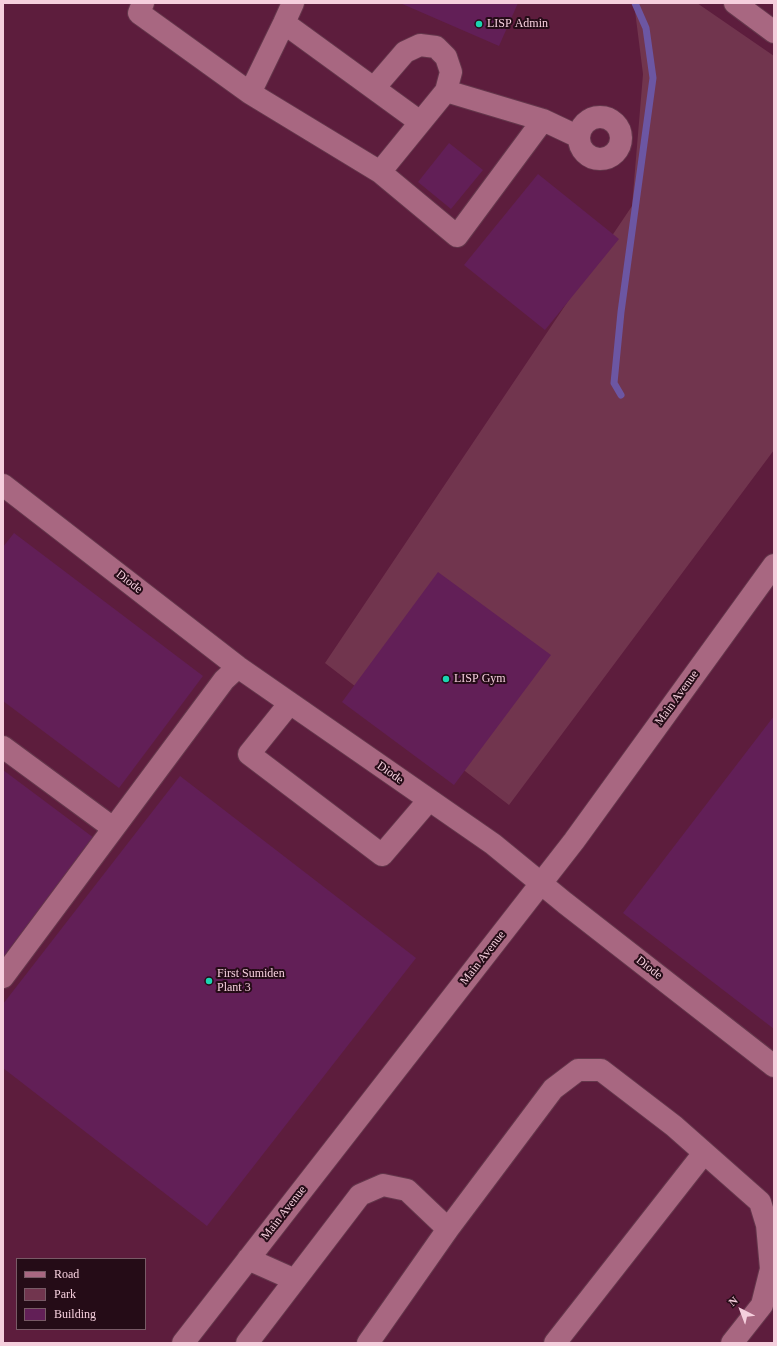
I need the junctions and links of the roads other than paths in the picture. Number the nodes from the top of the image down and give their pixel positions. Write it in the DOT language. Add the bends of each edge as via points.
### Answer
graph roads {
  1 [pos="143,3"];
  2 [pos="292,3"];
  3 [pos="735,3"];
  4 [pos="284,23"];
  5 [pos="774,32"];
  6 [pos="374,88"];
  7 [pos="446,91"];
  8 [pos="250,92"];
  9 [pos="543,120"];
  10 [pos="420,122"];
  11 [pos="579,137"];
  12 [pos="380,172"];
  13 [pos="3,485"];
  14 [pos="774,565"];
  15 [pos="238,667"];
  16 [pos="290,703"];
  17 [pos="3,747"];
  18 [pos="429,800"];
  19 [pos="112,828"];
  20 [pos="541,883"];
  21 [pos="3,977"];
  22 [pos="774,1066"];
  23 [pos="704,1153"];
  24 [pos="448,1229"];
  25 [pos="248,1259"];
  26 [pos="295,1280"];
  27 [pos="183,1343"];
  28 [pos="247,1343"];
  29 [pos="368,1343"];
  30 [pos="555,1343"];
  31 [pos="732,1343"];
  1 -- 8 [label="street" via="139,13"];
  2 -- 4 [label="street"];
  3 -- 5 [label="street"];
  4 -- 6 [label="street"];
  4 -- 8 [label="street"];
  6 -- 7 [label="street" via="405,52 420,45 436,47 446,57 451,72"];
  6 -- 10 [label="street"];
  7 -- 9 [label="street"];
  7 -- 10 [label="street"];
  8 -- 12 [label="street"];
  9 -- 11 [label="street"];
  9 -- 12 [label="street" via="457,236"];
  10 -- 12 [label="street"];
  13 -- 15 [label="street, Diode"];
  14 -- 20 [label="street, Main Avenue"];
  15 -- 16 [label="street, Diode"];
  15 -- 19 [label="street" via="224,680"];
  16 -- 18 [label="street, Diode"];
  16 -- 18 [label="street" via="249,754 382,855"];
  17 -- 19 [label="street"];
  18 -- 20 [label="street, Diode" via="493,844"];
  19 -- 21 [label="street"];
  20 -- 22 [label="street, Diode"];
  20 -- 25 [label="street, Main Avenue"];
  23 -- 24 [label="street" via="674,1126 602,1070 578,1070 553,1089"];
  23 -- 30 [label="street"];
  23 -- 31 [label="street" via="760,1202 767,1225 771,1269 762,1305"];
  24 -- 26 [label="street" via="407,1190 383,1185 360,1195"];
  24 -- 29 [label="street"];
  25 -- 26 [label="street"];
  25 -- 27 [label="street, Main Avenue"];
  26 -- 28 [label="street"];
}
